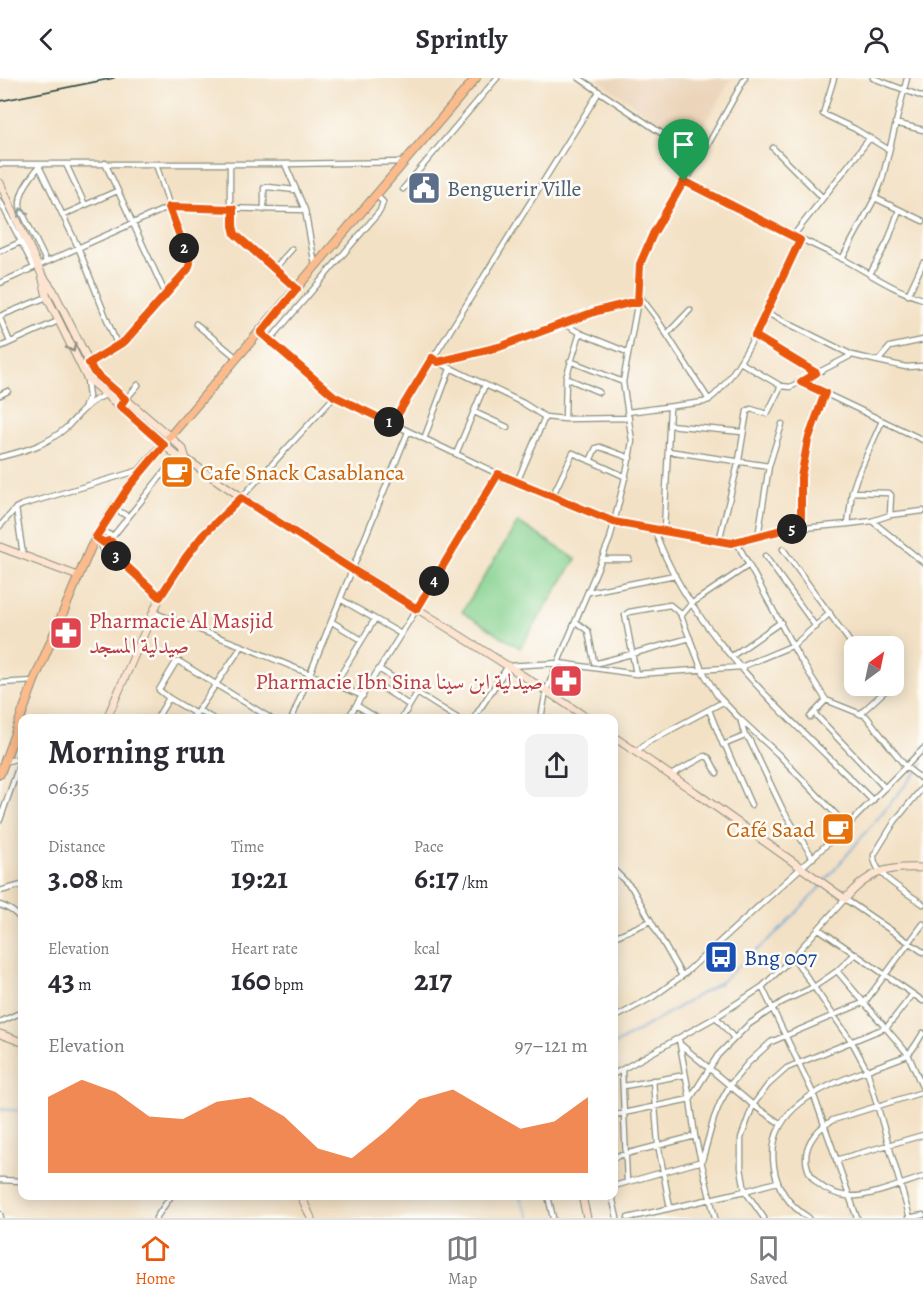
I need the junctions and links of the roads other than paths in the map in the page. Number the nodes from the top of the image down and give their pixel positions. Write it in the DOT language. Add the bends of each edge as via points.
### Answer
graph roads {
  1 [pos="476,78"];
  2 [pos="497,78"];
  3 [pos="579,78"];
  4 [pos="745,78"];
  5 [pos="834,78"];
  6 [pos="873,78"];
  7 [pos="907,78"];
  8 [pos="904,90"];
  9 [pos="599,92"];
  10 [pos="923,97"];
  11 [pos="895,123"];
  12 [pos="923,130"];
  13 [pos="870,138"];
  14 [pos="773,148"];
  15 [pos="889,150"];
  16 [pos="700,159"];
  17 [pos="405,162"];
  18 [pos="105,163"];
  19 [pos="0,164"];
  20 [pos="66,164"];
  21 [pos="156,164"];
  22 [pos="230,164"];
  23 [pos="285,164"];
  24 [pos="40,165"];
  25 [pos="684,181"];
  26 [pos="0,183"];
  27 [pos="403,189"];
  28 [pos="295,190"];
  29 [pos="117,191"];
  30 [pos="376,195"];
  31 [pos="824,198"];
  32 [pos="875,198"];
  33 [pos="0,201"];
  34 [pos="85,205"];
  35 [pos="169,207"];
  36 [pos="232,209"];
  37 [pos="264,210"];
  38 [pos="305,210"];
  39 [pos="899,210"];
  40 [pos="63,215"];
  41 [pos="8,216"];
  42 [pos="0,220"];
  43 [pos="923,221"];
  44 [pos="131,224"];
  45 [pos="793,236"];
  46 [pos="800,240"];
  47 [pos="21,242"];
  48 [pos="78,247"];
  49 [pos="292,249"];
  50 [pos="0,251"];
  51 [pos="842,259"];
  52 [pos="46,261"];
  53 [pos="923,263"];
  54 [pos="35,266"];
  55 [pos="315,267"];
  56 [pos="274,269"];
  57 [pos="870,274"];
  58 [pos="42,275"];
  59 [pos="0,283"];
  60 [pos="297,289"];
  61 [pos="166,295"];
  62 [pos="639,295"];
  63 [pos="908,295"];
  64 [pos="47,297"];
  65 [pos="923,299"];
  66 [pos="638,303"];
  67 [pos="690,310"];
  68 [pos="767,314"];
  69 [pos="0,317"];
  70 [pos="58,321"];
  71 [pos="196,324"];
  72 [pos="564,324"];
  73 [pos="261,333"];
  74 [pos="580,333"];
  75 [pos="667,334"];
  76 [pos="755,336"];
  77 [pos="270,340"];
  78 [pos="923,340"];
  79 [pos="10,342"];
  80 [pos="0,347"];
  81 [pos="118,347"];
  82 [pos="627,352"];
  83 [pos="852,355"];
  84 [pos="237,358"];
  85 [pos="432,358"];
  86 [pos="570,361"];
  87 [pos="878,361"];
  88 [pos="438,362"];
  89 [pos="740,362"];
  90 [pos="89,363"];
  91 [pos="923,366"];
  92 [pos="81,367"];
  93 [pos="450,369"];
  94 [pos="816,373"];
  95 [pos="87,378"];
  96 [pos="566,378"];
  97 [pos="623,382"];
  98 [pos="801,382"];
  99 [pos="138,385"];
  100 [pos="485,385"];
  101 [pos="781,386"];
  102 [pos="8,391"];
  103 [pos="599,392"];
  104 [pos="825,393"];
  105 [pos="0,395"];
  106 [pos="107,395"];
  107 [pos="334,396"];
  108 [pos="125,399"];
  109 [pos="709,400"];
  110 [pos="85,406"];
  111 [pos="120,406"];
  112 [pos="670,408"];
  113 [pos="474,412"];
  114 [pos="628,412"];
  115 [pos="545,417"];
  116 [pos="629,418"];
  117 [pos="566,419"];
  118 [pos="882,421"];
  119 [pos="392,424"];
  120 [pos="782,424"];
  121 [pos="669,425"];
  122 [pos="507,427"];
  123 [pos="408,432"];
  124 [pos="742,432"];
  125 [pos="170,437"];
  126 [pos="424,439"];
  127 [pos="923,440"];
  128 [pos="164,445"];
  129 [pos="668,451"];
  130 [pos="456,454"];
  131 [pos="177,456"];
  132 [pos="0,457"];
  133 [pos="630,458"];
  134 [pos="186,459"];
  135 [pos="739,460"];
  136 [pos="590,461"];
  137 [pos="769,466"];
  138 [pos="142,469"];
  139 [pos="498,474"];
  140 [pos="626,477"];
  141 [pos="517,482"];
  142 [pos="852,492"];
  143 [pos="552,497"];
  144 [pos="241,498"];
  145 [pos="16,508"];
  146 [pos="114,508"];
  147 [pos="923,511"];
  148 [pos="890,515"];
  149 [pos="127,516"];
  150 [pos="872,521"];
  151 [pos="614,522"];
  152 [pos="848,524"];
  153 [pos="0,526"];
  154 [pos="654,528"];
  155 [pos="801,528"];
  156 [pos="664,530"];
  157 [pos="98,533"];
  158 [pos="758,537"];
  159 [pos="719,541"];
  160 [pos="737,543"];
  161 [pos="0,547"];
  162 [pos="783,549"];
  163 [pos="23,555"];
  164 [pos="765,556"];
  165 [pos="629,559"];
  166 [pos="602,560"];
  167 [pos="923,562"];
  168 [pos="749,565"];
  169 [pos="353,570"];
  170 [pos="675,574"];
  171 [pos="78,576"];
  172 [pos="589,592"];
  173 [pos="160,597"];
  174 [pos="342,600"];
  175 [pos="691,604"];
  176 [pos="417,609"];
  177 [pos="155,613"];
  178 [pos="830,613"];
  179 [pos="681,614"];
  180 [pos="375,619"];
  181 [pos="332,622"];
  182 [pos="576,622"];
  183 [pos="781,622"];
  184 [pos="816,627"];
  185 [pos="401,634"];
  186 [pos="846,636"];
  187 [pos="690,638"];
  188 [pos="362,640"];
  189 [pos="794,645"];
  190 [pos="242,646"];
  191 [pos="632,655"];
  192 [pos="732,656"];
  193 [pos="559,663"];
  194 [pos="508,666"];
  195 [pos="741,667"];
  196 [pos="380,669"];
  197 [pos="702,670"];
  198 [pos="311,673"];
  199 [pos="636,674"];
  200 [pos="34,681"];
  201 [pos="372,681"];
  202 [pos="0,683"];
  203 [pos="216,683"];
  204 [pos="334,684"];
  205 [pos="546,691"];
  206 [pos="417,693"];
  207 [pos="363,696"];
  208 [pos="880,696"];
  209 [pos="169,698"];
  210 [pos="826,699"];
  211 [pos="723,702"];
  212 [pos="356,705"];
  213 [pos="409,705"];
  214 [pos="709,710"];
  215 [pos="25,714"];
  216 [pos="109,714"];
  217 [pos="159,714"];
  218 [pos="196,714"];
  219 [pos="264,714"];
  220 [pos="294,714"];
  221 [pos="350,714"];
  222 [pos="371,714"];
  223 [pos="404,714"];
  224 [pos="451,714"];
  225 [pos="477,714"];
  226 [pos="542,714"];
  227 [pos="581,714"];
  228 [pos="860,714"];
  229 [pos="740,719"];
  230 [pos="18,734"];
  231 [pos="746,736"];
  232 [pos="618,740"];
  233 [pos="725,745"];
  234 [pos="923,748"];
  235 [pos="636,752"];
  236 [pos="18,758"];
  237 [pos="5,762"];
  238 [pos="18,768"];
  239 [pos="909,768"];
  240 [pos="717,773"];
  241 [pos="0,774"];
  242 [pos="671,775"];
  243 [pos="923,780"];
  244 [pos="885,788"];
  245 [pos="923,788"];
  246 [pos="873,801"];
  247 [pos="751,805"];
  248 [pos="0,820"];
  249 [pos="847,826"];
  250 [pos="813,858"];
  251 [pos="801,868"];
  252 [pos="923,868"];
  253 [pos="878,871"];
  254 [pos="618,874"];
  255 [pos="18,886"];
  256 [pos="0,891"];
  257 [pos="845,899"];
  258 [pos="923,904"];
  259 [pos="0,905"];
  260 [pos="18,916"];
  261 [pos="651,921"];
  262 [pos="923,924"];
  263 [pos="819,929"];
  264 [pos="618,935"];
  265 [pos="910,943"];
  266 [pos="923,952"];
  267 [pos="855,954"];
  268 [pos="793,957"];
  269 [pos="837,971"];
  270 [pos="885,975"];
  271 [pos="682,976"];
  272 [pos="762,987"];
  273 [pos="814,987"];
  274 [pos="913,994"];
  275 [pos="923,1001"];
  276 [pos="865,1002"];
  277 [pos="773,1008"];
  278 [pos="18,1014"];
  279 [pos="618,1016"];
  280 [pos="834,1016"];
  281 [pos="716,1017"];
  282 [pos="0,1022"];
  283 [pos="887,1027"];
  284 [pos="923,1033"];
  285 [pos="0,1034"];
  286 [pos="785,1035"];
  287 [pos="734,1038"];
  288 [pos="18,1041"];
  289 [pos="679,1041"];
  290 [pos="852,1042"];
  291 [pos="908,1054"];
  292 [pos="799,1062"];
  293 [pos="709,1067"];
  294 [pos="622,1070"];
  295 [pos="867,1070"];
  296 [pos="618,1072"];
  297 [pos="686,1075"];
  298 [pos="653,1080"];
  299 [pos="730,1085"];
  300 [pos="624,1086"];
  301 [pos="923,1090"];
  302 [pos="813,1093"];
  303 [pos="690,1099"];
  304 [pos="753,1105"];
  305 [pos="879,1105"];
  306 [pos="655,1107"];
  307 [pos="624,1113"];
  308 [pos="618,1114"];
  309 [pos="781,1124"];
  310 [pos="825,1124"];
  311 [pos="923,1135"];
  312 [pos="695,1136"];
  313 [pos="658,1144"];
  314 [pos="890,1144"];
  315 [pos="626,1154"];
  316 [pos="618,1156"];
  317 [pos="836,1160"];
  318 [pos="702,1161"];
  319 [pos="663,1172"];
  320 [pos="923,1178"];
  321 [pos="0,1180"];
  322 [pos="18,1181"];
  323 [pos="627,1182"];
  324 [pos="777,1182"];
  325 [pos="901,1184"];
  326 [pos="618,1185"];
  327 [pos="745,1191"];
  328 [pos="848,1196"];
  329 [pos="712,1199"];
  330 [pos="168,1200"];
  331 [pos="303,1200"];
  332 [pos="549,1200"];
  333 [pos="583,1200"];
  334 [pos="613,1200"];
  335 [pos="670,1208"];
  336 [pos="714,1211"];
  337 [pos="923,1215"];
  338 [pos="156,1218"];
  339 [pos="311,1218"];
  340 [pos="553,1218"];
  341 [pos="587,1218"];
  342 [pos="617,1218"];
  343 [pos="628,1218"];
  344 [pos="715,1218"];
  345 [pos="720,1218"];
  346 [pos="764,1218"];
  347 [pos="809,1218"];
  348 [pos="857,1218"];
  349 [pos="909,1218"];
  1 -- 17 [label="main road"];
  2 -- 27 [label="street"];
  3 -- 9 [label="street"];
  4 -- 16 [label="street"];
  5 -- 13 [label="street" via="823,114"];
  6 -- 8 [label="street"];
  7 -- 8 [label="street"];
  8 -- 10 [label="street"];
  8 -- 11 [label="street"];
  9 -- 16 [label="street"];
  9 -- 85 [label="street"];
  11 -- 12 [label="street"];
  11 -- 15 [label="street"];
  13 -- 15 [label="street"];
  13 -- 31 [label="street"];
  14 -- 31 [label="street"];
  15 -- 32 [label="street"];
  16 -- 25 [label="street"];
  17 -- 23 [label="street"];
  17 -- 30 [label="main road"];
  18 -- 20 [label="street"];
  18 -- 21 [label="street"];
  18 -- 29 [label="street"];
  19 -- 24 [label="street"];
  20 -- 24 [label="street"];
  20 -- 34 [label="street"];
  21 -- 22 [label="street"];
  21 -- 35 [label="street"];
  22 -- 23 [label="street"];
  22 -- 36 [label="street"];
  23 -- 28 [label="street"];
  24 -- 40 [label="street"];
  52 -- 24 [label="street, one-way" via="19,201"];
  25 -- 45 [label="street"];
  25 -- 62 [label="street" via="640,264"];
  26 -- 54 [label="street"];
  28 -- 37 [label="street" via="264,188"];
  28 -- 38 [label="street"];
  29 -- 34 [label="street"];
  29 -- 44 [label="street"];
  30 -- 55 [label="main road"];
  30 -- 77 [label="street" via="383,202 380,212"];
  31 -- 45 [label="street"];
  32 -- 39 [label="street"];
  32 -- 51 [label="street"];
  33 -- 41 [label="street"];
  34 -- 40 [label="street"];
  35 -- 36 [label="street"];
  35 -- 44 [label="street"];
  35 -- 61 [label="street" via="190,263"];
  36 -- 37 [label="street"];
  36 -- 56 [label="street" via="235,234"];
  37 -- 38 [label="street"];
  38 -- 55 [label="street"];
  39 -- 43 [label="street"];
  39 -- 57 [label="street"];
  40 -- 48 [label="street"];
  41 -- 42 [label="street"];
  41 -- 47 [label="street"];
  44 -- 48 [label="street"];
  44 -- 61 [label="street"];
  45 -- 46 [label="street"];
  46 -- 51 [label="street"];
  46 -- 68 [label="street"];
  47 -- 50 [label="street"];
  47 -- 54 [label="street"];
  48 -- 52 [label="street"];
  48 -- 81 [label="street"];
  49 -- 56 [label="street"];
  51 -- 57 [label="street"];
  52 -- 54 [label="street"];
  53 -- 63 [label="street"];
  54 -- 58 [label="street"];
  54 -- 59 [label="street"];
  55 -- 60 [label="main road"];
  56 -- 60 [label="street"];
  57 -- 63 [label="street"];
  58 -- 64 [label="street"];
  58 -- 90 [label="street" via="54,290"];
  60 -- 73 [label="main road"];
  61 -- 81 [label="street"];
  62 -- 66 [label="street"];
  62 -- 75 [label="street"];
  63 -- 65 [label="street"];
  64 -- 69 [label="street"];
  64 -- 70 [label="street"];
  66 -- 72 [label="street" via="604,309"];
  66 -- 82 [label="street"];
  67 -- 75 [label="street"];
  68 -- 76 [label="street"];
  68 -- 83 [label="street"];
  69 -- 79 [label="street"];
  70 -- 79 [label="street"];
  70 -- 92 [label="street, one-way"];
  71 -- 84 [label="street"];
  72 -- 74 [label="street"];
  72 -- 88 [label="street" via="499,347"];
  73 -- 77 [label="street"];
  73 -- 84 [label="main road"];
  74 -- 82 [label="street"];
  74 -- 86 [label="street"];
  75 -- 109 [label="street"];
  76 -- 89 [label="street"];
  76 -- 94 [label="street"];
  77 -- 107 [label="street"];
  78 -- 87 [label="street" via="890,346"];
  79 -- 80 [label="street"];
  81 -- 90 [label="street"];
  82 -- 97 [label="street"];
  83 -- 87 [label="street"];
  83 -- 94 [label="street"];
  84 -- 125 [label="main road"];
  85 -- 88 [label="street"];
  85 -- 119 [label="street"];
  86 -- 96 [label="street"];
  86 -- 97 [label="street"];
  87 -- 91 [label="street" via="906,368"];
  88 -- 93 [label="street"];
  89 -- 101 [label="street"];
  89 -- 109 [label="street"];
  90 -- 92 [label="street"];
  90 -- 108 [label="street"];
  92 -- 95 [label="street"];
  93 -- 100 [label="street"];
  93 -- 126 [label="street"];
  94 -- 98 [label="street"];
  95 -- 106 [label="street"];
  95 -- 110 [label="street"];
  96 -- 103 [label="street"];
  96 -- 117 [label="street"];
  97 -- 114 [label="street"];
  98 -- 101 [label="street"];
  98 -- 104 [label="street"];
  99 -- 108 [label="street"];
  100 -- 113 [label="street"];
  100 -- 115 [label="street"];
  101 -- 124 [label="street" via="767,414 747,411"];
  102 -- 105 [label="street"];
  104 -- 118 [label="street"];
  104 -- 155 [label="street" via="808,440 801,477"];
  106 -- 110 [label="street"];
  106 -- 111 [label="street"];
  107 -- 119 [label="street"];
  107 -- 144 [label="street"];
  108 -- 111 [label="street"];
  108 -- 125 [label="street"];
  109 -- 112 [label="street"];
  110 -- 132 [label="street" via="66,428 39,447"];
  111 -- 128 [label="street"];
  112 -- 114 [label="street"];
  112 -- 121 [label="street"];
  113 -- 122 [label="street"];
  113 -- 130 [label="street"];
  114 -- 116 [label="street"];
  115 -- 117 [label="street"];
  115 -- 141 [label="street"];
  116 -- 117 [label="street"];
  116 -- 133 [label="street"];
  118 -- 127 [label="street"];
  118 -- 142 [label="street"];
  119 -- 123 [label="street"];
  120 -- 137 [label="street"];
  121 -- 124 [label="street"];
  121 -- 129 [label="street"];
  123 -- 126 [label="street"];
  123 -- 169 [label="street"];
  124 -- 135 [label="street"];
  125 -- 128 [label="main road"];
  125 -- 134 [label="street" via="183,449"];
  126 -- 130 [label="street"];
  128 -- 131 [label="street"];
  128 -- 138 [label="main road"];
  129 -- 135 [label="street"];
  129 -- 156 [label="street"];
  130 -- 139 [label="street"];
  131 -- 134 [label="street"];
  131 -- 149 [label="street"];
  133 -- 136 [label="street" via="600,447"];
  133 -- 140 [label="street"];
  134 -- 144 [label="street"];
  135 -- 137 [label="street"];
  135 -- 159 [label="street"];
  136 -- 140 [label="street"];
  136 -- 143 [label="street" via="573,453"];
  137 -- 158 [label="street"];
  138 -- 145 [label="street"];
  138 -- 146 [label="main road"];
  139 -- 141 [label="street"];
  139 -- 176 [label="street"];
  140 -- 151 [label="street"];
  141 -- 143 [label="street"];
  142 -- 148 [label="street" via="890,493"];
  142 -- 152 [label="street"];
  143 -- 151 [label="street"];
  144 -- 169 [label="street"];
  144 -- 173 [label="street" via="203,535"];
  145 -- 153 [label="street"];
  145 -- 163 [label="street"];
  146 -- 149 [label="street"];
  146 -- 157 [label="main road"];
  147 -- 148 [label="street"];
  148 -- 150 [label="street"];
  149 -- 157 [label="street" via="114,535"];
  150 -- 152 [label="street"];
  150 -- 167 [label="street"];
  151 -- 154 [label="street"];
  151 -- 166 [label="street"];
  152 -- 155 [label="street"];
  154 -- 156 [label="street"];
  154 -- 170 [label="street"];
  155 -- 158 [label="street"];
  156 -- 159 [label="street"];
  157 -- 171 [label="main road"];
  157 -- 173 [label="street" via="104,551 111,552"];
  158 -- 160 [label="street"];
  159 -- 160 [label="street"];
  160 -- 168 [label="street"];
  161 -- 163 [label="street"];
  162 -- 178 [label="street"];
  163 -- 171 [label="street"];
  164 -- 184 [label="street"];
  165 -- 166 [label="street"];
  166 -- 172 [label="street"];
  168 -- 175 [label="street"];
  168 -- 183 [label="street"];
  169 -- 174 [label="street"];
  169 -- 176 [label="street"];
  170 -- 172 [label="street"];
  170 -- 175 [label="street"];
  171 -- 200 [label="main road"];
  172 -- 182 [label="street"];
  173 -- 177 [label="street"];
  174 -- 180 [label="street"];
  174 -- 181 [label="street"];
  175 -- 179 [label="street"];
  175 -- 192 [label="street"];
  176 -- 185 [label="street"];
  176 -- 194 [label="street"];
  177 -- 190 [label="street"];
  177 -- 216 [label="street"];
  178 -- 184 [label="street"];
  178 -- 186 [label="street"];
  179 -- 187 [label="street"];
  179 -- 191 [label="street" via="670,606 625,615"];
  180 -- 185 [label="street"];
  180 -- 188 [label="street"];
  181 -- 188 [label="street"];
  181 -- 198 [label="street"];
  182 -- 191 [label="street" via="588,631 594,662"];
  182 -- 193 [label="street"];
  183 -- 189 [label="street"];
  183 -- 192 [label="street"];
  184 -- 189 [label="street"];
  185 -- 196 [label="street"];
  187 -- 191 [label="street"];
  187 -- 197 [label="street"];
  188 -- 204 [label="street"];
  189 -- 195 [label="street"];
  189 -- 210 [label="street"];
  190 -- 198 [label="street"];
  190 -- 203 [label="street"];
  191 -- 199 [label="street"];
  192 -- 195 [label="street"];
  193 -- 194 [label="street"];
  193 -- 199 [label="street"];
  193 -- 205 [label="street"];
  194 -- 205 [label="street"];
  194 -- 225 [label="street"];
  195 -- 197 [label="street"];
  195 -- 246 [label="street"];
  196 -- 201 [label="street"];
  196 -- 206 [label="street"];
  197 -- 199 [label="street"];
  197 -- 211 [label="street"];
  198 -- 204 [label="street"];
  198 -- 220 [label="street"];
  200 -- 202 [label="street"];
  200 -- 215 [label="main road"];
  201 -- 207 [label="street"];
  201 -- 213 [label="street"];
  203 -- 209 [label="street" via="176,662 159,690"];
  203 -- 218 [label="street"];
  203 -- 219 [label="street"];
  204 -- 207 [label="street"];
  205 -- 226 [label="street"];
  205 -- 227 [label="street"];
  206 -- 213 [label="street"];
  206 -- 224 [label="street"];
  207 -- 212 [label="street"];
  208 -- 228 [label="street"];
  209 -- 217 [label="street"];
  209 -- 218 [label="street"];
  210 -- 228 [label="street"];
  210 -- 244 [label="street" via="812,715"];
  211 -- 214 [label="street"];
  211 -- 229 [label="street"];
  212 -- 221 [label="street"];
  212 -- 222 [label="street"];
  213 -- 223 [label="street"];
  214 -- 233 [label="street"];
  214 -- 235 [label="street"];
  228 -- 239 [label="street" via="866,716"];
  229 -- 231 [label="street"];
  229 -- 249 [label="street"];
  230 -- 237 [label="main road"];
  231 -- 233 [label="street"];
  231 -- 250 [label="street" via="783,810"];
  232 -- 235 [label="street"];
  233 -- 247 [label="street"];
  234 -- 239 [label="street"];
  235 -- 242 [label="street"];
  236 -- 237 [label="street"];
  237 -- 241 [label="main road"];
  238 -- 248 [label="street"];
  239 -- 243 [label="street"];
  239 -- 244 [label="street"];
  240 -- 242 [label="street" via="705,756"];
  242 -- 251 [label="street"];
  244 -- 246 [label="street"];
  245 -- 253 [label="street" via="894,821 874,855"];
  246 -- 249 [label="street"];
  249 -- 250 [label="street"];
  250 -- 251 [label="street"];
  251 -- 257 [label="street"];
  251 -- 271 [label="street"];
  252 -- 253 [label="street"];
  253 -- 257 [label="street" via="861,881"];
  253 -- 258 [label="street"];
  254 -- 261 [label="street" via="632,888"];
  255 -- 256 [label="street"];
  257 -- 263 [label="street"];
  257 -- 265 [label="street"];
  259 -- 260 [label="street"];
  261 -- 264 [label="street"];
  261 -- 271 [label="street"];
  262 -- 265 [label="street"];
  263 -- 267 [label="street"];
  263 -- 268 [label="street"];
  265 -- 266 [label="street"];
  265 -- 270 [label="street"];
  267 -- 269 [label="street"];
  267 -- 270 [label="street"];
  268 -- 272 [label="street"];
  268 -- 273 [label="street"];
  269 -- 273 [label="street"];
  269 -- 276 [label="street"];
  270 -- 274 [label="street"];
  270 -- 276 [label="street"];
  271 -- 279 [label="street"];
  272 -- 277 [label="street"];
  272 -- 281 [label="street"];
  273 -- 277 [label="street"];
  273 -- 280 [label="street"];
  274 -- 275 [label="street"];
  274 -- 283 [label="street"];
  276 -- 280 [label="street"];
  276 -- 283 [label="street"];
  277 -- 286 [label="street"];
  277 -- 287 [label="street"];
  278 -- 282 [label="street"];
  280 -- 286 [label="street"];
  280 -- 290 [label="street"];
  281 -- 287 [label="street"];
  281 -- 289 [label="street"];
  283 -- 290 [label="street"];
  283 -- 291 [label="street"];
  284 -- 291 [label="street"];
  285 -- 288 [label="street"];
  286 -- 292 [label="street"];
  286 -- 299 [label="street" via="759,1052"];
  287 -- 293 [label="street"];
  289 -- 293 [label="street"];
  289 -- 294 [label="street"];
  289 -- 297 [label="street"];
  290 -- 292 [label="street"];
  290 -- 295 [label="street"];
  291 -- 295 [label="street"];
  291 -- 301 [label="street"];
  292 -- 302 [label="street"];
  292 -- 304 [label="street" via="778,1076"];
  293 -- 299 [label="street"];
  293 -- 303 [label="street"];
  294 -- 296 [label="street"];
  294 -- 300 [label="street"];
  295 -- 302 [label="street"];
  295 -- 305 [label="street"];
  297 -- 298 [label="street"];
  297 -- 303 [label="street"];
  298 -- 300 [label="street"];
  298 -- 306 [label="street"];
  299 -- 304 [label="street"];
  299 -- 318 [label="street" via="714,1118"];
  300 -- 307 [label="street"];
  301 -- 305 [label="street"];
  302 -- 309 [label="street"];
  302 -- 310 [label="street"];
  303 -- 306 [label="street"];
  303 -- 312 [label="street"];
  304 -- 309 [label="street"];
  304 -- 327 [label="street" via="741,1138"];
  305 -- 310 [label="street"];
  305 -- 314 [label="street"];
  306 -- 307 [label="street"];
  306 -- 313 [label="street"];
  307 -- 308 [label="street"];
  307 -- 315 [label="street"];
  309 -- 324 [label="street" via="773,1152"];
  310 -- 317 [label="street"];
  310 -- 328 [label="street" via="809,1143 807,1167 821,1187"];
  311 -- 314 [label="street"];
  312 -- 313 [label="street"];
  312 -- 318 [label="street"];
  313 -- 315 [label="street"];
  313 -- 319 [label="street"];
  314 -- 317 [label="street"];
  314 -- 325 [label="street"];
  315 -- 316 [label="street"];
  315 -- 323 [label="street"];
  317 -- 328 [label="street"];
  318 -- 319 [label="street"];
  318 -- 329 [label="street"];
  319 -- 323 [label="street"];
  319 -- 335 [label="street"];
  320 -- 325 [label="street"];
  321 -- 322 [label="street"];
  323 -- 326 [label="street"];
  324 -- 327 [label="street"];
  324 -- 347 [label="street" via="790,1203"];
  325 -- 328 [label="street"];
  325 -- 349 [label="street"];
  327 -- 329 [label="street"];
  327 -- 346 [label="street"];
  328 -- 348 [label="street"];
  329 -- 335 [label="street"];
  329 -- 336 [label="street"];
  330 -- 338 [label="street"];
  331 -- 339 [label="street"];
  332 -- 340 [label="street"];
  333 -- 341 [label="street"];
  334 -- 342 [label="street"];
  335 -- 343 [label="street"];
  336 -- 344 [label="street"];
  336 -- 345 [label="street"];
  337 -- 349 [label="street"];
}
